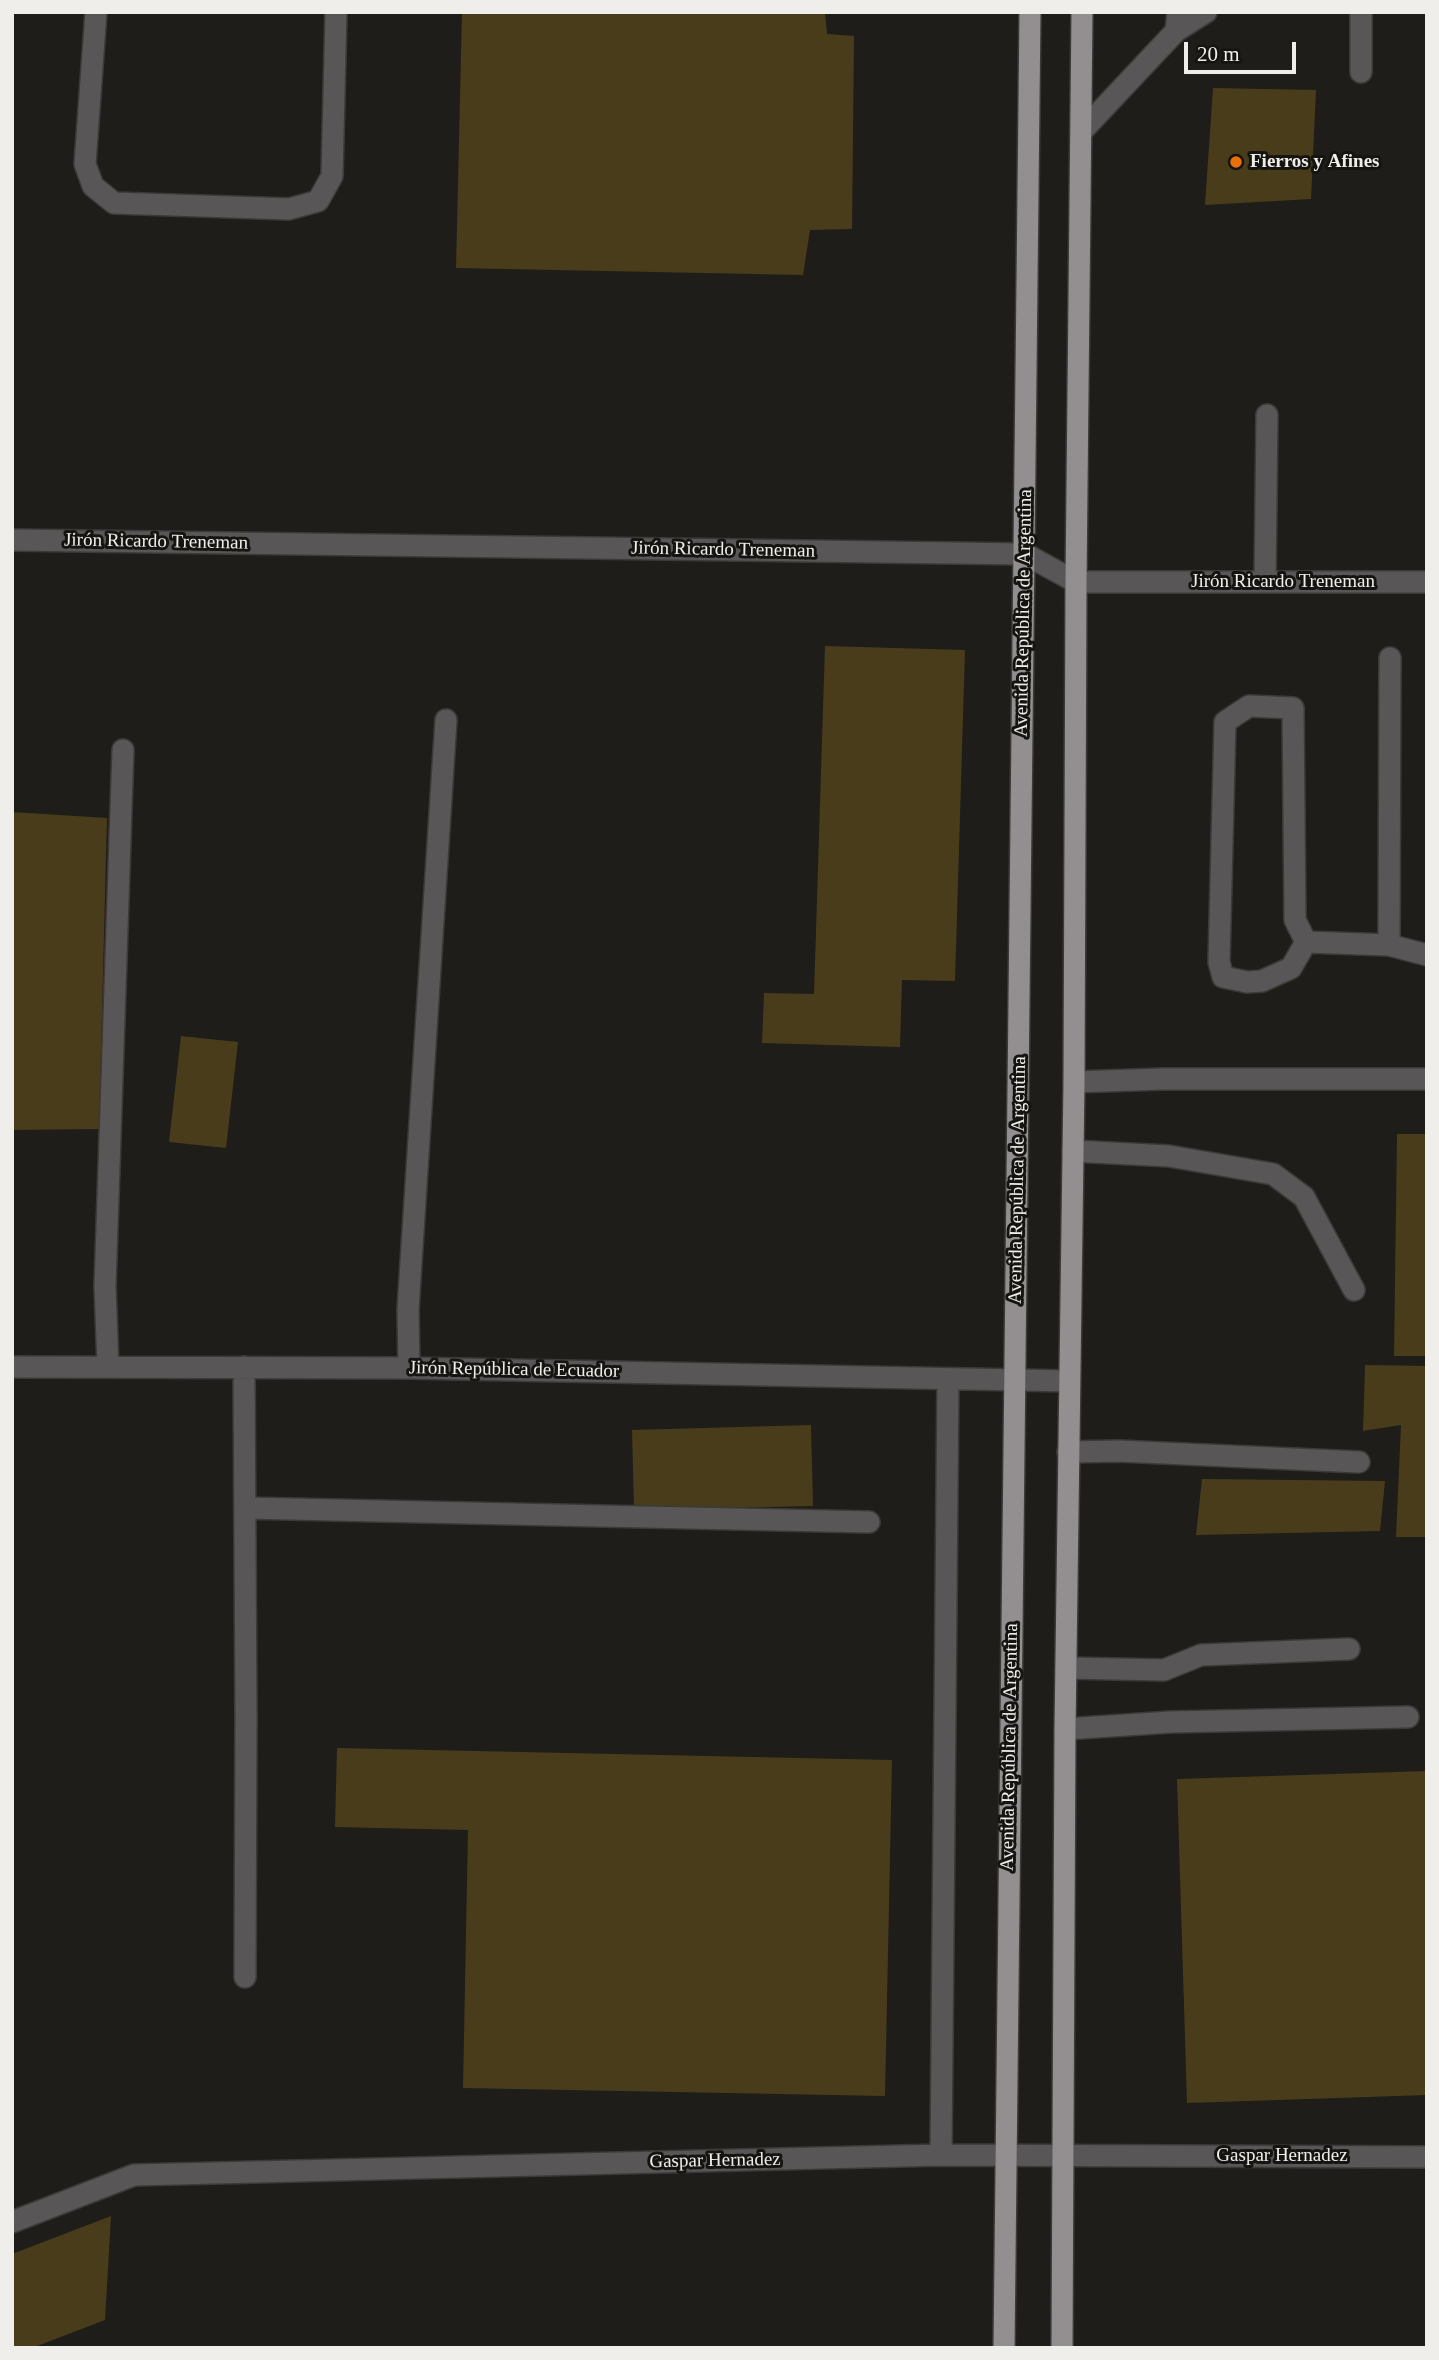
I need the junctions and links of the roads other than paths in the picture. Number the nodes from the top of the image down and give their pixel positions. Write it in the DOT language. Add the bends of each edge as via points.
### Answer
graph roads {
  1 [pos="96,12"];
  2 [pos="336,12"];
  3 [pos="1030,12"];
  4 [pos="1083,12"];
  5 [pos="1206,12"];
  6 [pos="1360,12"];
  7 [pos="1177,21"];
  8 [pos="1361,72"];
  9 [pos="1082,131"];
  10 [pos="1267,415"];
  11 [pos="12,540"];
  12 [pos="1025,554"];
  13 [pos="1076,582"];
  14 [pos="1265,582"];
  15 [pos="1427,582"];
  16 [pos="1390,658"];
  17 [pos="446,720"];
  18 [pos="123,750"];
  19 [pos="1306,942"];
  20 [pos="1389,945"];
  21 [pos="1427,955"];
  22 [pos="1427,1079"];
  23 [pos="1074,1082"];
  24 [pos="1073,1151"];
  25 [pos="1353,1290"];
  26 [pos="12,1367"];
  27 [pos="107,1367"];
  28 [pos="244,1367"];
  29 [pos="409,1367"];
  30 [pos="948,1379"];
  31 [pos="1015,1380"];
  32 [pos="1069,1381"];
  33 [pos="1068,1452"];
  34 [pos="1359,1462"];
  35 [pos="245,1508"];
  36 [pos="869,1522"];
  37 [pos="1349,1648"];
  38 [pos="1066,1668"];
  39 [pos="1408,1717"];
  40 [pos="1065,1729"];
  41 [pos="245,1977"];
  42 [pos="941,2155"];
  43 [pos="1005,2155"];
  44 [pos="1062,2155"];
  45 [pos="1427,2157"];
  46 [pos="12,2221"];
  47 [pos="1004,2348"];
  48 [pos="1062,2348"];
  1 -- 2 [label="street" via="85,164 93,186 114,203 289,209 318,201 332,176"];
  3 -- 12 [label="main road, Avenida República de Argentina"];
  4 -- 9 [label="main road"];
  5 -- 7 [label="street"];
  6 -- 8 [label="street"];
  7 -- 9 [label="street"];
  9 -- 13 [label="main road"];
  10 -- 14 [label="street"];
  11 -- 12 [label="street, Jirón Ricardo Treneman"];
  12 -- 13 [label="street, Jirón Ricardo Treneman"];
  12 -- 31 [label="main road, Avenida República de Argentina"];
  13 -- 14 [label="street, Jirón Ricardo Treneman"];
  13 -- 23 [label="main road"];
  14 -- 15 [label="street, Jirón Ricardo Treneman"];
  16 -- 20 [label="street"];
  17 -- 29 [label="street" via="408,1309"];
  18 -- 27 [label="street"];
  19 -- 19 [label="street" via="1291,968 1262,981 1223,977 1219,962 1225,722 1249,706 1293,708 1295,920"];
  19 -- 20 [label="street"];
  20 -- 21 [label="street"];
  22 -- 23 [label="street"];
  23 -- 24 [label="main road"];
  24 -- 25 [label="street" via="1169,1156 1273,1174 1304,1197"];
  24 -- 32 [label="main road"];
  26 -- 27 [label="street, Jirón República de Ecuador"];
  27 -- 28 [label="street, Jirón República de Ecuador"];
  28 -- 29 [label="street, Jirón República de Ecuador"];
  28 -- 35 [label="street"];
  29 -- 30 [label="street, Jirón República de Ecuador"];
  30 -- 31 [label="street, Jirón República de Ecuador"];
  30 -- 42 [label="street"];
  31 -- 32 [label="street, Jirón República de Ecuador"];
  31 -- 43 [label="main road, Avenida República de Argentina"];
  32 -- 33 [label="main road"];
  33 -- 34 [label="street"];
  33 -- 38 [label="main road"];
  35 -- 36 [label="street"];
  35 -- 41 [label="street"];
  37 -- 38 [label="street" via="1201,1655 1164,1670"];
  38 -- 40 [label="main road"];
  39 -- 40 [label="street"];
  40 -- 44 [label="main road"];
  42 -- 43 [label="street, Gaspar Hernadez"];
  42 -- 46 [label="street, Gaspar Hernadez" via="134,2175"];
  43 -- 44 [label="street, Gaspar Hernadez"];
  43 -- 47 [label="main road, Avenida República de Argentina"];
  44 -- 45 [label="street, Gaspar Hernadez"];
  44 -- 48 [label="main road"];
}
